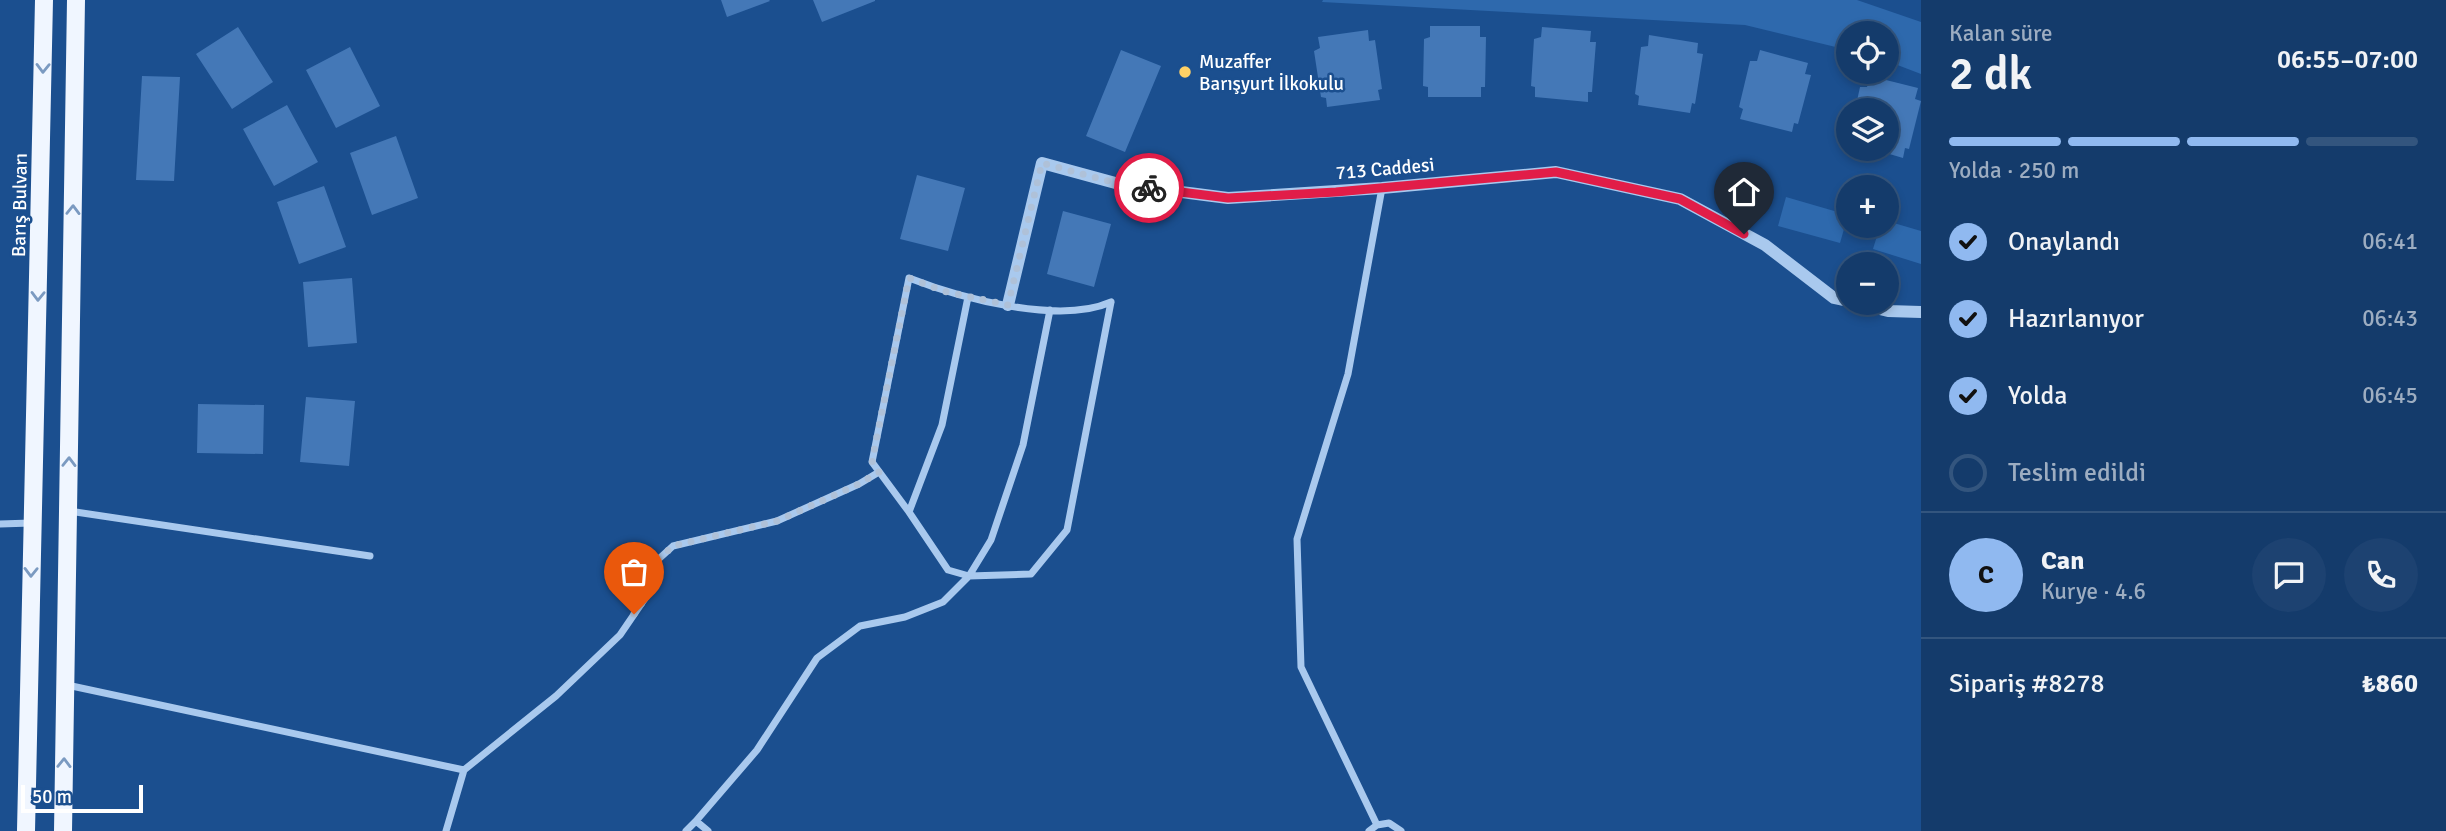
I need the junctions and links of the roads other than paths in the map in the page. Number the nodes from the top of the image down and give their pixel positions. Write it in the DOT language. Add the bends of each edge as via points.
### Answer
graph roads {
  1 [pos="44,0"];
  2 [pos="76,0"];
  3 [pos="1382,188"];
  4 [pos="968,297"];
  5 [pos="1836,298"];
  6 [pos="1008,305"];
  7 [pos="1050,310"];
  8 [pos="1899,311"];
  9 [pos="1921,312"];
  10 [pos="879,472"];
  11 [pos="68,511"];
  12 [pos="909,512"];
  13 [pos="33,523"];
  14 [pos="0,524"];
  15 [pos="370,556"];
  16 [pos="969,576"];
  17 [pos="65,685"];
  18 [pos="464,770"];
  19 [pos="696,821"];
  20 [pos="1377,825"];
  21 [pos="26,831"];
  22 [pos="63,831"];
  23 [pos="446,831"];
  24 [pos="686,831"];
  25 [pos="708,831"];
  26 [pos="1369,831"];
  27 [pos="1401,831"];
  1 -- 13 [label="main road, Barış Bulvarı, one-way"];
  11 -- 2 [label="main road, one-way"];
  3 -- 5 [label="street, 713 Caddesi" via="1556,172 1680,199 1765,245"];
  3 -- 6 [label="street, 713 Caddesi" via="1228,198 1119,184 1042,163"];
  3 -- 20 [label="street" via="1348,374 1297,539 1301,667"];
  4 -- 6 [label="street"];
  4 -- 10 [label="street" via="909,278 872,461"];
  4 -- 12 [label="street" via="942,425"];
  6 -- 7 [label="street"];
  7 -- 16 [label="street" via="1023,445 991,540"];
  7 -- 16 [label="street" via="1111,302 1067,530 1031,574"];
  8 -- 9 [label="street"];
  10 -- 12 [label="street"];
  10 -- 18 [label="street" via="777,521 673,546 651,566 648,594 620,635 556,696"];
  11 -- 15 [label="street"];
  11 -- 17 [label="main road"];
  12 -- 16 [label="street" via="948,570"];
  13 -- 14 [label="street"];
  13 -- 21 [label="main road, Barış Bulvarı, one-way"];
  16 -- 19 [label="street" via="943,602 905,617 860,626 817,658 757,750"];
  17 -- 18 [label="street"];
  22 -- 17 [label="main road, one-way"];
  18 -- 23 [label="street"];
  19 -- 24 [label="street"];
  19 -- 25 [label="street"];
  20 -- 26 [label="street"];
  20 -- 27 [label="street" via="1389,823"];
}
